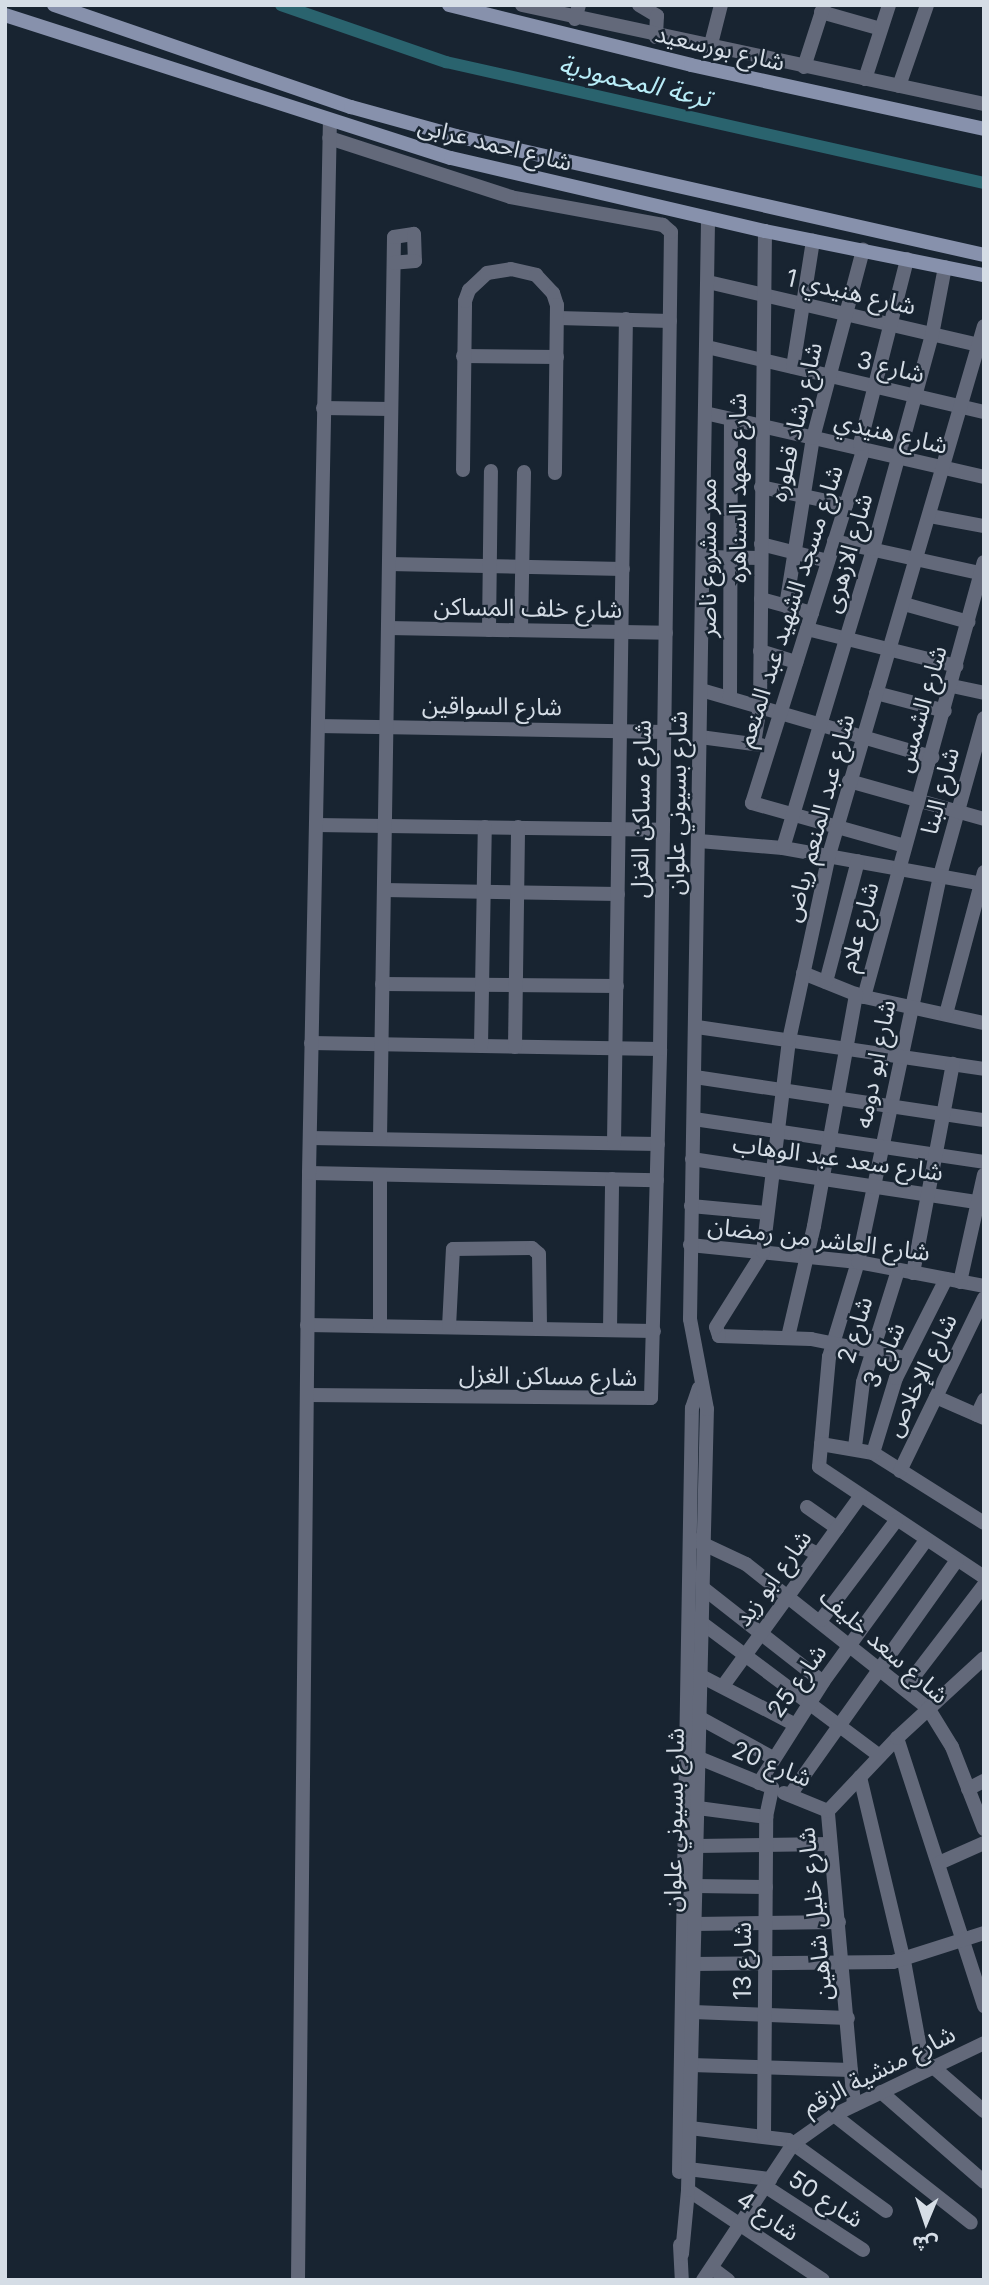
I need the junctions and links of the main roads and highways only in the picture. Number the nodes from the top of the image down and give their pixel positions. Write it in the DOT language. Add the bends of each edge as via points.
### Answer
graph roads {
  1 [pos="54,5"];
  2 [pos="449,5"];
  3 [pos="5,15"];
  4 [pos="984,129"];
  5 [pos="984,255"];
  6 [pos="984,275"];
  1 -- 5 [label="main road, شارع احمد عرابى" via="351,107 456,136"];
  2 -- 4 [label="main road, شارع بورسعيد" via="678,62"];
  3 -- 6 [label="main road, شارع احمد عرابى" via="463,162"];
}
